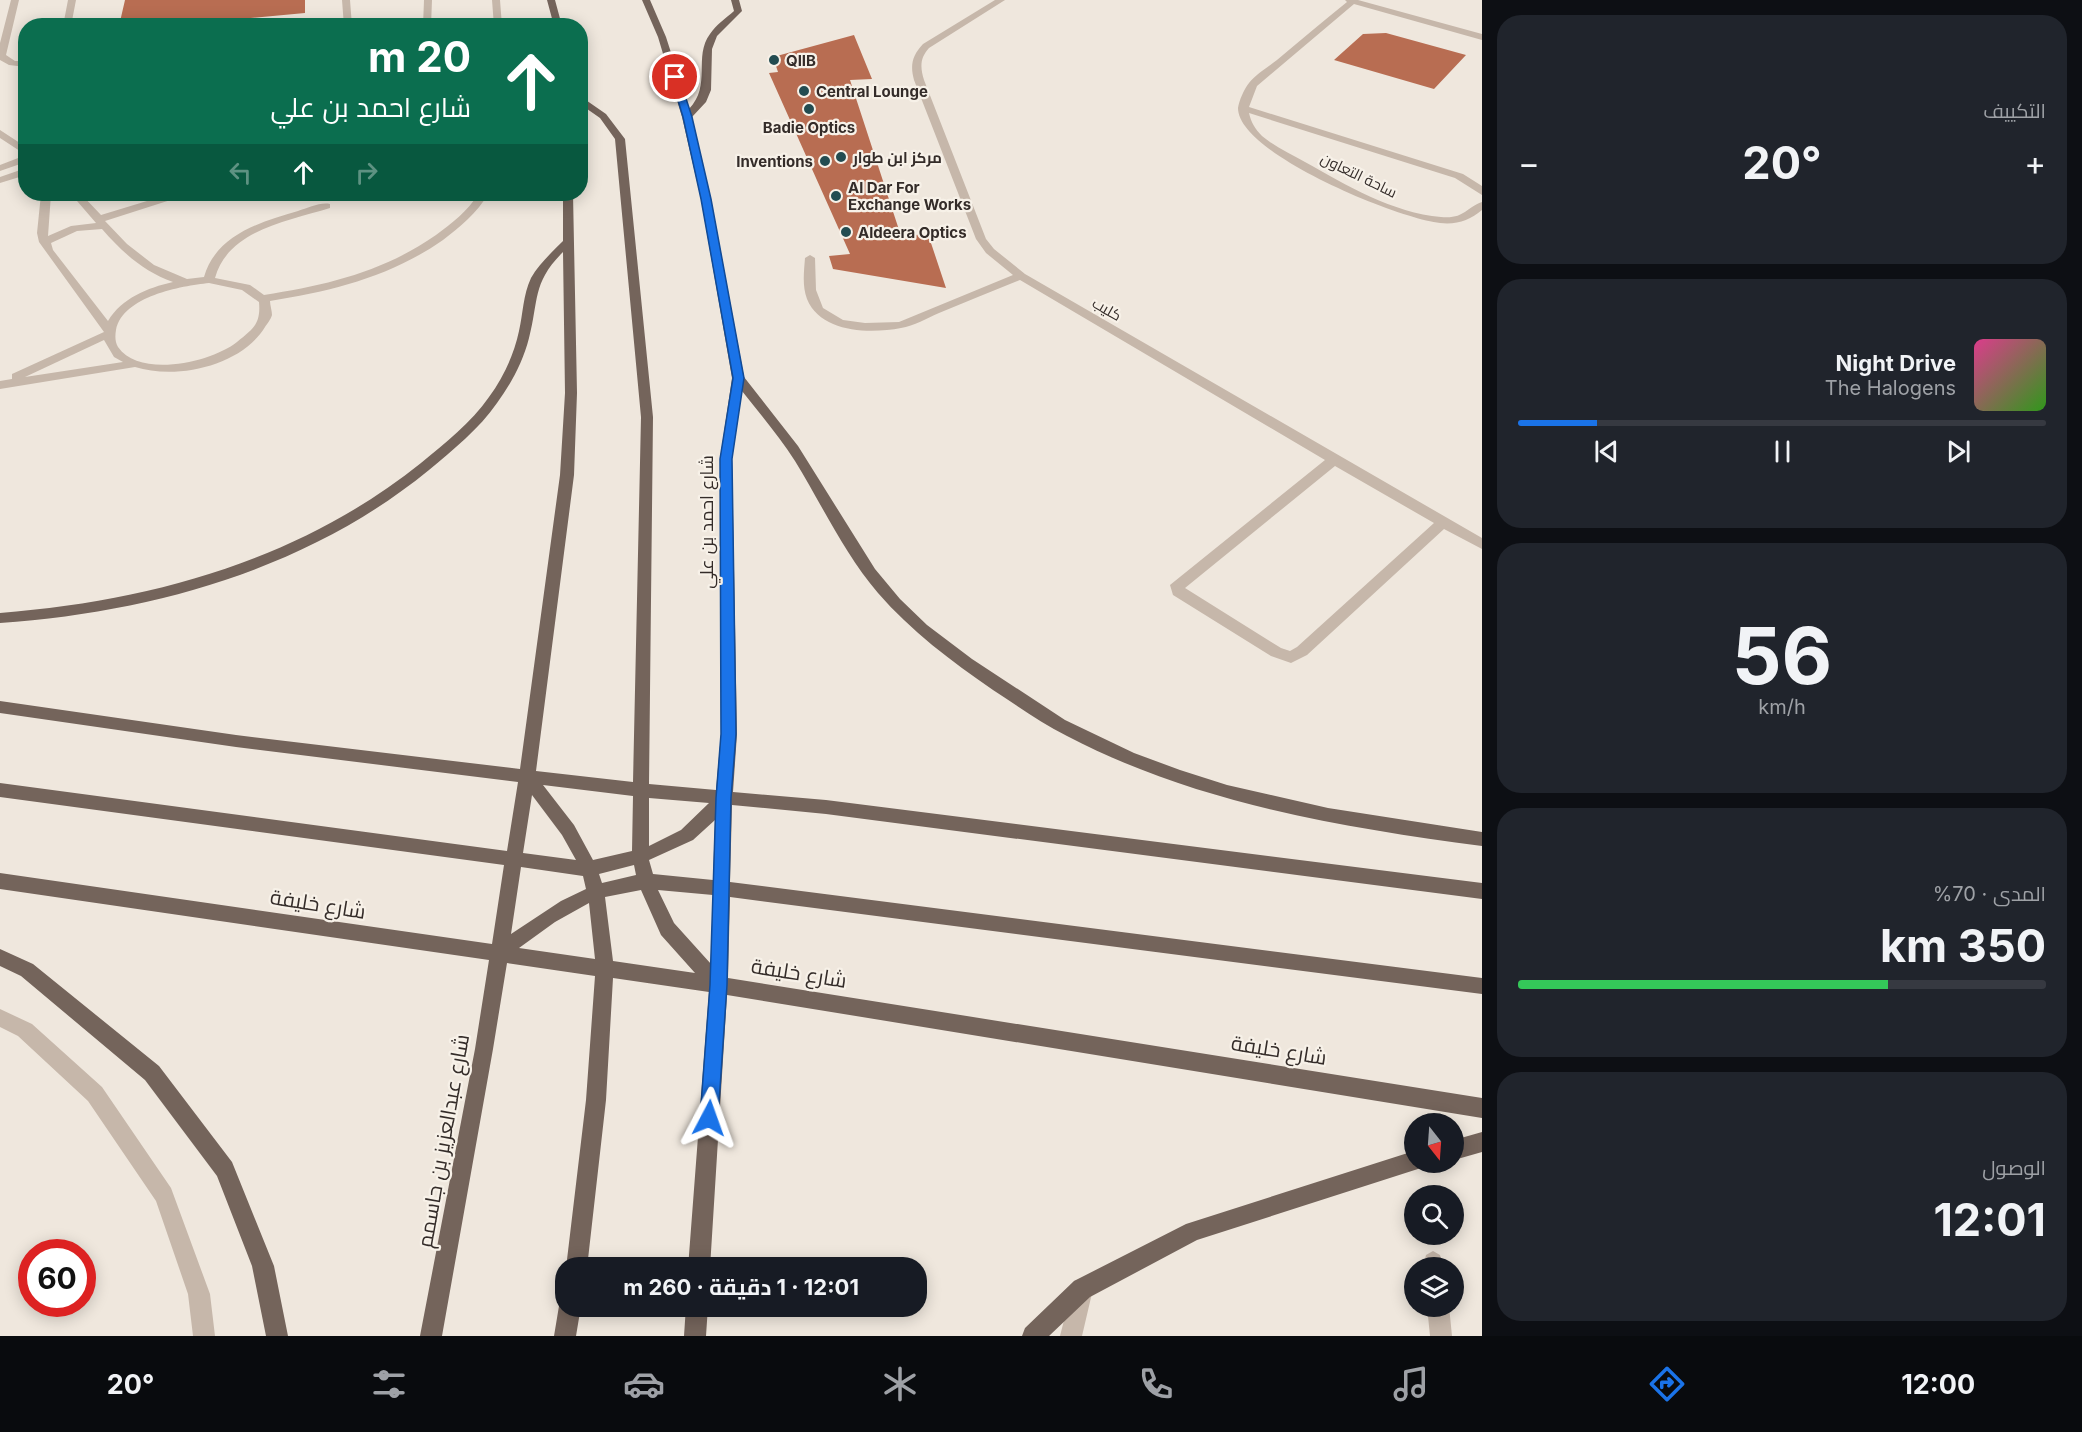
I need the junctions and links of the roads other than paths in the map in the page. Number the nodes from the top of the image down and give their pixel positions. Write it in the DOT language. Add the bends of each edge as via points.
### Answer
graph roads {
  1 [pos="15,0"];
  2 [pos="72,0"];
  3 [pos="346,0"];
  4 [pos="428,0"];
  5 [pos="496,0"];
  6 [pos="551,0"];
  7 [pos="646,0"];
  8 [pos="735,0"];
  9 [pos="1001,0"];
  10 [pos="1351,1"];
  11 [pos="69,18"];
  12 [pos="347,18"];
  13 [pos="427,18"];
  14 [pos="497,18"];
  15 [pos="556,18"];
  16 [pos="1482,37"];
  17 [pos="18,65"];
  18 [pos="588,105"];
  19 [pos="1243,108"];
  20 [pos="687,117"];
  21 [pos="0,133"];
  22 [pos="18,146"];
  23 [pos="18,161"];
  24 [pos="0,168"];
  25 [pos="18,174"];
  26 [pos="0,180"];
  27 [pos="1482,192"];
  28 [pos="45,201"];
  29 [pos="83,201"];
  30 [pos="161,201"];
  31 [pos="479,201"];
  32 [pos="568,201"];
  33 [pos="1482,205"];
  34 [pos="326,206"];
  35 [pos="103,223"];
  36 [pos="570,240"];
  37 [pos="45,242"];
  38 [pos="810,258"];
  39 [pos="1021,276"];
  40 [pos="209,280"];
  41 [pos="184,282"];
  42 [pos="263,299"];
  43 [pos="109,332"];
  44 [pos="133,364"];
  45 [pos="738,378"];
  46 [pos="0,385"];
  47 [pos="1334,460"];
  48 [pos="1443,522"];
  49 [pos="1482,544"];
  50 [pos="0,618"];
  51 [pos="0,707"];
  52 [pos="526,776"];
  53 [pos="0,789"];
  54 [pos="640,790"];
  55 [pos="724,798"];
  56 [pos="1482,839"];
  57 [pos="640,857"];
  58 [pos="513,860"];
  59 [pos="587,868"];
  60 [pos="0,881"];
  61 [pos="646,882"];
  62 [pos="721,888"];
  63 [pos="596,891"];
  64 [pos="1482,891"];
  65 [pos="498,954"];
  66 [pos="0,957"];
  67 [pos="606,970"];
  68 [pos="719,985"];
  69 [pos="1482,986"];
  70 [pos="0,1018"];
  71 [pos="1482,1108"];
  72 [pos="1482,1142"];
  73 [pos="1464,1147"];
  74 [pos="1404,1164"];
  75 [pos="578,1257"];
  76 [pos="700,1257"];
  77 [pos="1082,1289"];
  78 [pos="568,1317"];
  79 [pos="696,1317"];
  80 [pos="1439,1317"];
  81 [pos="204,1336"];
  82 [pos="277,1336"];
  83 [pos="431,1336"];
  84 [pos="565,1336"];
  85 [pos="695,1336"];
  86 [pos="1033,1336"];
  87 [pos="1071,1336"];
  88 [pos="1441,1336"];
  1 -- 17 [label="street" via="1,56"];
  2 -- 11 [label="street"];
  3 -- 12 [label="street"];
  4 -- 13 [label="street"];
  5 -- 14 [label="street"];
  6 -- 15 [label="main road"];
  7 -- 20 [label="main road, شارع احمد بن علي" via="663,37"];
  8 -- 20 [label="main road" via="738,11 710,42 706,90"];
  9 -- 39 [label="street, كليب" via="926,46 915,62 981,239"];
  10 -- 16 [label="street"];
  10 -- 19 [label="street" via="1253,84"];
  18 -- 54 [label="main road" via="603,116 620,139 647,417"];
  19 -- 27 [label="street, ساحة التعاون" via="1459,176"];
  19 -- 33 [label="street, ساحة التعاون" via="1251,130 1263,143 1392,208 1437,221 1469,216"];
  20 -- 45 [label="main road, شارع احمد بن علي"];
  21 -- 22 [label="street"];
  23 -- 24 [label="street"];
  25 -- 26 [label="street"];
  28 -- 37 [label="street" via="42,233"];
  29 -- 35 [label="street"];
  30 -- 35 [label="street"];
  31 -- 42 [label="street" via="456,225 386,270 346,284"];
  32 -- 36 [label="main road"];
  34 -- 40 [label="street" via="257,229 231,243 214,261"];
  35 -- 37 [label="street" via="75,228"];
  35 -- 41 [label="street" via="143,265"];
  36 -- 50 [label="main road" via="536,280 523,340 498,393 477,420 421,472 338,527 227,575 131,602 33,617"];
  36 -- 52 [label="main road" via="567,475"];
  37 -- 43 [label="street"];
  38 -- 39 [label="street" via="813,302 839,322 859,327 901,325"];
  39 -- 47 [label="street, كليب"];
  40 -- 41 [label="street"];
  40 -- 42 [label="street" via="252,288"];
  41 -- 43 [label="street" via="141,297 124,308"];
  42 -- 44 [label="street" via="267,312 263,326 231,353 181,368 155,369"];
  43 -- 44 [label="street" via="113,352"];
  43 -- 46 [label="street"];
  44 -- 46 [label="street"];
  45 -- 55 [label="main road, شارع احمد بن علي" via="726,459 729,734"];
  45 -- 56 [label="main road" via="798,456 861,562 883,589 953,656 1033,708 1080,736 1144,763 1271,804"];
  47 -- 48 [label="street, كليب"];
  47 -- 48 [label="street" via="1180,582 1178,591 1276,652 1291,657"];
  48 -- 49 [label="street, كليب"];
  51 -- 52 [label="main road" via="236,741"];
  52 -- 54 [label="main road"];
  52 -- 58 [label="main road"];
  52 -- 59 [label="main road" via="562,820"];
  53 -- 58 [label="main road"];
  54 -- 55 [label="main road"];
  54 -- 57 [label="main road"];
  55 -- 57 [label="main road" via="698,826 673,843"];
  55 -- 62 [label="main road, شارع احمد بن علي"];
  55 -- 64 [label="main road" via="826,807"];
  57 -- 59 [label="main road"];
  57 -- 61 [label="main road"];
  58 -- 59 [label="main road"];
  58 -- 65 [label="main road"];
  59 -- 63 [label="main road"];
  60 -- 65 [label="main road, شارع خليفة"];
  61 -- 62 [label="main road"];
  61 -- 63 [label="main road"];
  61 -- 68 [label="main road" via="673,937"];
  62 -- 68 [label="main road, شارع احمد بن علي"];
  62 -- 69 [label="main road"];
  63 -- 65 [label="main road" via="560,909"];
  63 -- 67 [label="main road"];
  65 -- 67 [label="main road, شارع خليفة"];
  65 -- 83 [label="main road, شارع عبدالعزيز بن جاسمم"];
  66 -- 82 [label="main road" via="27,970 152,1073 225,1169 263,1266"];
  67 -- 68 [label="main road, شارع خليفة"];
  67 -- 75 [label="main road"];
  68 -- 71 [label="main road, شارع خليفة"];
  68 -- 76 [label="main road"];
  70 -- 81 [label="street" via="25,1030 94,1094 164,1195 199,1294"];
  72 -- 73 [label="main road"];
  74 -- 77 [label="main road" via="1192,1231"];
  77 -- 86 [label="main road"];
  77 -- 87 [label="street"];
  78 -- 84 [label="main road"];
  79 -- 85 [label="main road"];
  80 -- 88 [label="street"];
}
